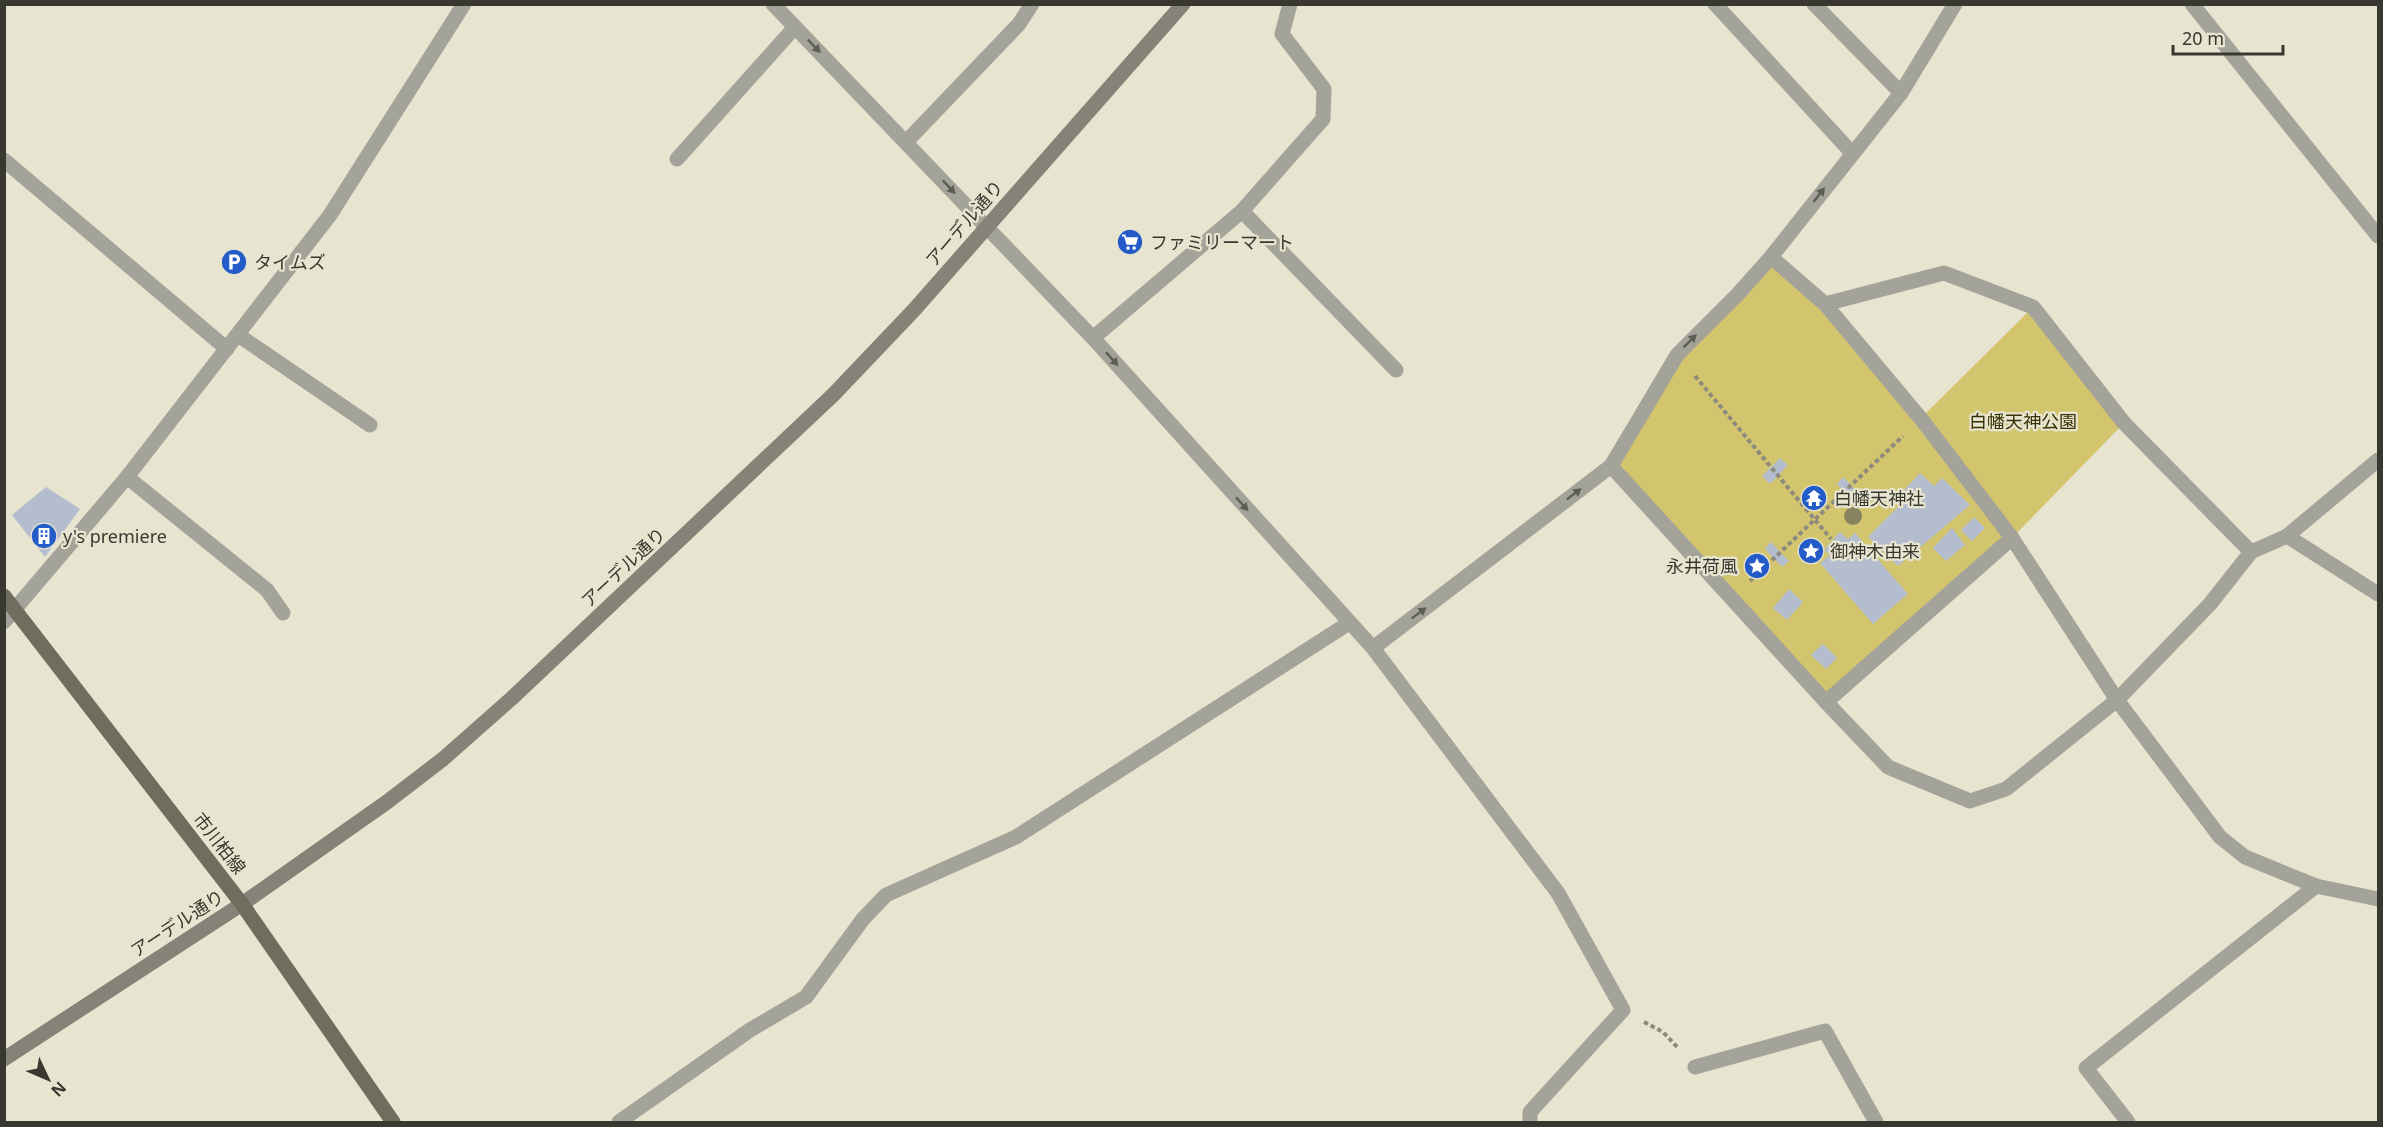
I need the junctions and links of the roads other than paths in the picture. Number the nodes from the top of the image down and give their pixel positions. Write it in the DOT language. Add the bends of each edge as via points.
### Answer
graph roads {
  1 [pos="464,4"];
  2 [pos="773,4"];
  3 [pos="1032,4"];
  4 [pos="1183,4"];
  5 [pos="1290,4"];
  6 [pos="1715,4"];
  7 [pos="1814,4"];
  8 [pos="1955,4"];
  9 [pos="2192,4"];
  10 [pos="795,27"];
  11 [pos="1901,93"];
  12 [pos="907,141"];
  13 [pos="1852,153"];
  14 [pos="678,159"];
  15 [pos="4,160"];
  16 [pos="1242,211"];
  17 [pos="987,228"];
  18 [pos="2379,236"];
  19 [pos="1771,257"];
  20 [pos="1826,304"];
  21 [pos="238,334"];
  22 [pos="1093,338"];
  23 [pos="227,349"];
  24 [pos="1396,370"];
  25 [pos="370,425"];
  26 [pos="2379,460"];
  27 [pos="1611,466"];
  28 [pos="127,477"];
  29 [pos="2287,536"];
  30 [pos="2012,538"];
  31 [pos="2251,552"];
  32 [pos="2379,594"];
  33 [pos="4,596"];
  34 [pos="15,609"];
  35 [pos="283,613"];
  36 [pos="4,622"];
  37 [pos="1349,623"];
  38 [pos="1373,648"];
  39 [pos="2117,700"];
  40 [pos="1826,702"];
  41 [pos="2316,886"];
  42 [pos="2379,899"];
  43 [pos="243,904"];
  44 [pos="4,1059"];
  45 [pos="1695,1067"];
  46 [pos="393,1122"];
  47 [pos="619,1122"];
  48 [pos="1530,1122"];
  49 [pos="1876,1122"];
  50 [pos="2128,1122"];
  1 -- 21 [label="street" via="330,215"];
  2 -- 10 [label="street"];
  3 -- 12 [label="street" via="1020,24"];
  4 -- 17 [label="street, アーデル通り"];
  5 -- 16 [label="street" via="1282,34 1324,89 1323,119"];
  6 -- 13 [label="street"];
  7 -- 11 [label="street"];
  8 -- 11 [label="street"];
  9 -- 18 [label="street"];
  10 -- 12 [label="street, one-way"];
  10 -- 14 [label="street"];
  11 -- 13 [label="street"];
  12 -- 17 [label="street, one-way"];
  19 -- 13 [label="street, one-way"];
  15 -- 23 [label="street"];
  16 -- 22 [label="street"];
  16 -- 24 [label="street"];
  17 -- 22 [label="street"];
  17 -- 43 [label="street, アーデル通り" via="833,395 512,698 387,802"];
  19 -- 20 [label="street"];
  27 -- 19 [label="street, one-way" via="1677,355"];
  20 -- 30 [label="street" via="1921,418"];
  20 -- 31 [label="street" via="1944,273 2032,307 2124,423"];
  21 -- 23 [label="street"];
  21 -- 25 [label="street"];
  22 -- 37 [label="street, one-way"];
  23 -- 28 [label="street"];
  26 -- 29 [label="street"];
  38 -- 27 [label="street, one-way"];
  27 -- 40 [label="street"];
  28 -- 34 [label="street"];
  28 -- 35 [label="street" via="267,590"];
  29 -- 31 [label="street"];
  29 -- 32 [label="street"];
  30 -- 39 [label="street"];
  30 -- 40 [label="street"];
  31 -- 39 [label="street" via="2210,604"];
  33 -- 34 [label="main road, 市川柏線"];
  34 -- 36 [label="street"];
  34 -- 43 [label="main road, 市川柏線"];
  37 -- 38 [label="street"];
  37 -- 47 [label="street" via="1016,837 886,895 863,919 806,997 750,1030"];
  38 -- 48 [label="street" via="1558,893 1623,1010 1530,1112"];
  39 -- 40 [label="street" via="2006,789 1970,801 1888,767"];
  39 -- 41 [label="street" via="2220,837 2246,857"];
  41 -- 42 [label="street"];
  41 -- 50 [label="street" via="2085,1068"];
  43 -- 44 [label="street, アーデル通り"];
  43 -- 46 [label="main road, 市川柏線"];
  45 -- 49 [label="street" via="1825,1031"];
}
